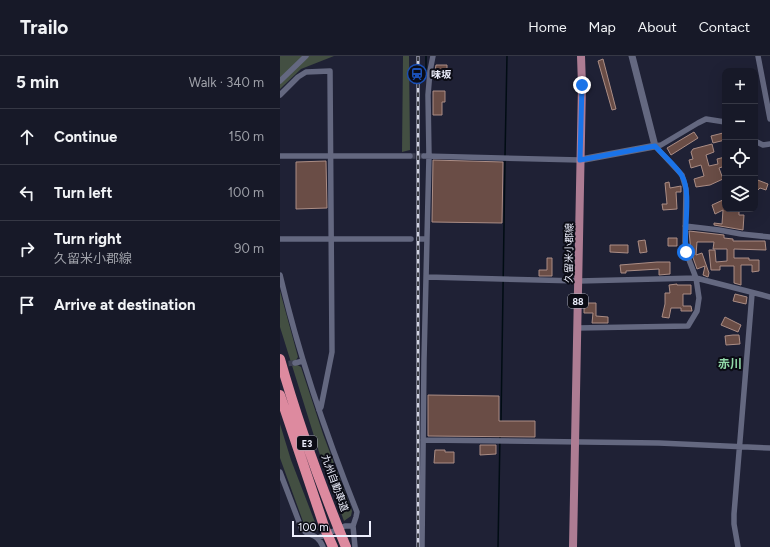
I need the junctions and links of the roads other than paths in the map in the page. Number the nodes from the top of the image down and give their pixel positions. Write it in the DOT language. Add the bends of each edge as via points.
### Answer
graph roads {
  1 [pos="306,56"];
  2 [pos="433,56"];
  3 [pos="581,56"];
  4 [pos="632,56"];
  5 [pos="758,56"];
  6 [pos="280,81"];
  7 [pos="280,95"];
  8 [pos="770,119"];
  9 [pos="722,122"];
  10 [pos="758,142"];
  11 [pos="770,144"];
  12 [pos="655,146"];
  13 [pos="280,156"];
  14 [pos="330,156"];
  15 [pos="410,156"];
  16 [pos="426,156"];
  17 [pos="580,160"];
  18 [pos="685,226"];
  19 [pos="770,237"];
  20 [pos="332,238"];
  21 [pos="411,238"];
  22 [pos="280,239"];
  23 [pos="419,239"];
  24 [pos="427,239"];
  25 [pos="280,275"];
  26 [pos="426,277"];
  27 [pos="696,278"];
  28 [pos="578,281"];
  29 [pos="752,294"];
  30 [pos="770,298"];
  31 [pos="577,328"];
  32 [pos="280,359"];
  33 [pos="303,361"];
  34 [pos="295,363"];
  35 [pos="280,395"];
  36 [pos="319,410"];
  37 [pos="423,440"];
  38 [pos="575,442"];
  39 [pos="740,446"];
  40 [pos="770,448"];
  41 [pos="280,472"];
  42 [pos="352,526"];
  43 [pos="318,538"];
  44 [pos="323,547"];
  45 [pos="333,547"];
  46 [pos="346,547"];
  47 [pos="355,547"];
  48 [pos="422,547"];
  49 [pos="573,547"];
  50 [pos="738,547"];
  1 -- 6 [label="street"];
  2 -- 16 [label="street" via="428,95"];
  3 -- 17 [label="main road, 久留米小郡線 / 88"];
  4 -- 12 [label="street"];
  5 -- 8 [label="street"];
  7 -- 14 [label="street" via="306,72 330,72"];
  9 -- 12 [label="street" via="706,119 661,146"];
  10 -- 11 [label="street"];
  12 -- 17 [label="street"];
  12 -- 18 [label="street" via="682,175 686,194"];
  13 -- 14 [label="street"];
  14 -- 15 [label="street"];
  14 -- 20 [label="street"];
  16 -- 17 [label="street"];
  16 -- 24 [label="street"];
  17 -- 28 [label="main road, 久留米小郡線 / 88"];
  18 -- 19 [label="street"];
  18 -- 27 [label="street" via="686,252"];
  20 -- 21 [label="street"];
  20 -- 22 [label="street"];
  20 -- 36 [label="street" via="332,352 322,407"];
  23 -- 24 [label="street"];
  24 -- 26 [label="street"];
  25 -- 33 [label="street"];
  26 -- 28 [label="street"];
  26 -- 37 [label="street"];
  27 -- 28 [label="street"];
  27 -- 29 [label="street"];
  27 -- 31 [label="street" via="699,304 688,326"];
  28 -- 31 [label="main road, 久留米小郡線 / 88"];
  29 -- 30 [label="street"];
  29 -- 39 [label="street"];
  31 -- 38 [label="main road, 久留米小郡線 / 88"];
  32 -- 46 [label="highway, 九州自動車道 / E3" via="311,454"];
  33 -- 34 [label="street"];
  33 -- 36 [label="street"];
  35 -- 45 [label="highway, E3"];
  36 -- 42 [label="street" via="357,512"];
  37 -- 38 [label="street"];
  37 -- 48 [label="street"];
  38 -- 39 [label="street"];
  38 -- 49 [label="main road, 久留米小郡線 / 88"];
  39 -- 40 [label="street"];
  39 -- 50 [label="street" via="734,524"];
  41 -- 43 [label="street" via="301,528 305,533"];
  42 -- 43 [label="street"];
  42 -- 47 [label="street"];
  43 -- 44 [label="street"];
}
